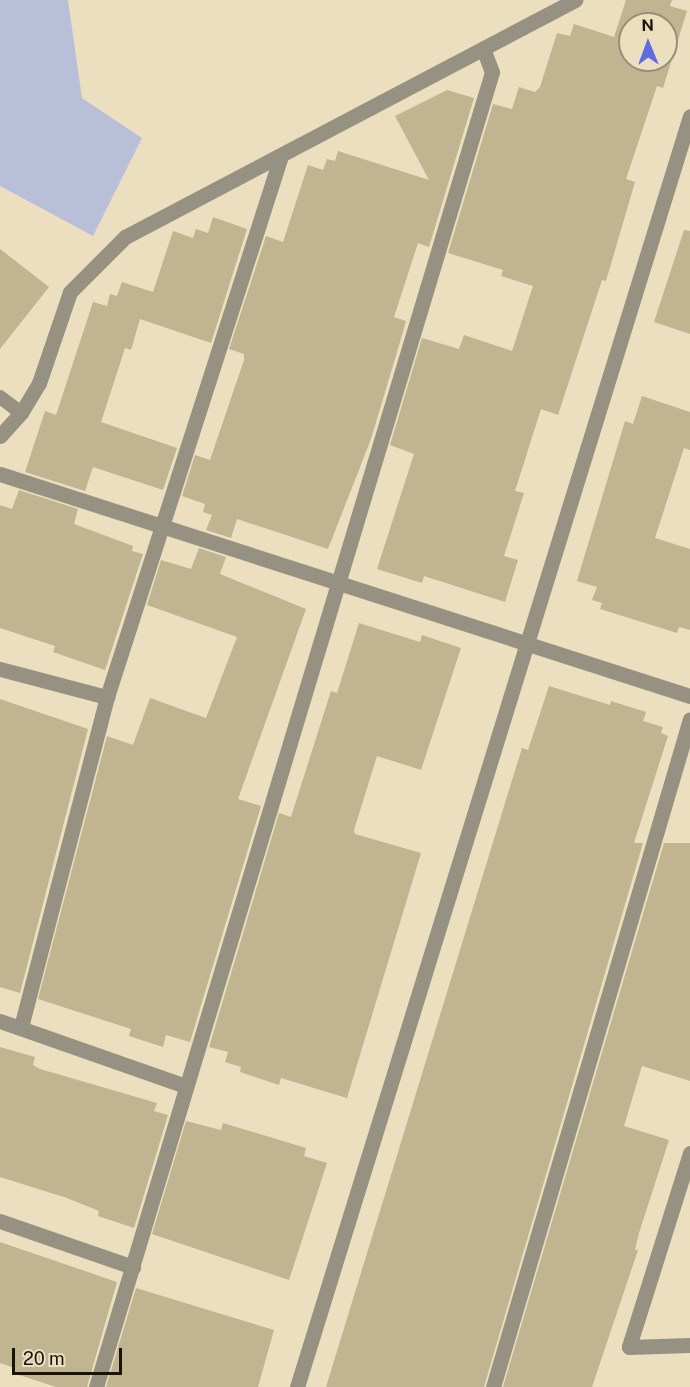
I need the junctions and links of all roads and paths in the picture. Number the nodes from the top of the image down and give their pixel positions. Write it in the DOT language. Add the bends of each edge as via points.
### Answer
graph roads {
  1 [pos="575,0"];
  2 [pos="483,49"];
  3 [pos="690,116"];
  4 [pos="281,156"];
  5 [pos="0,397"];
  6 [pos="21,413"];
  7 [pos="0,436"];
  8 [pos="0,474"];
  9 [pos="164,524"];
  10 [pos="340,581"];
  11 [pos="527,643"];
  12 [pos="0,669"];
  13 [pos="690,696"];
  14 [pos="107,697"];
  15 [pos="690,719"];
  16 [pos="0,1021"];
  17 [pos="21,1027"];
  18 [pos="186,1086"];
  19 [pos="690,1154"];
  20 [pos="0,1221"];
  21 [pos="133,1267"];
  22 [pos="690,1345"];
  23 [pos="96,1387"];
  24 [pos="297,1387"];
  25 [pos="493,1387"];
  1 -- 2 [label="street"];
  2 -- 4 [label="street"];
  2 -- 10 [label="street" via="492,72"];
  3 -- 11 [label="street"];
  4 -- 6 [label="street" via="125,237 70,292 39,383"];
  4 -- 9 [label="street"];
  5 -- 6 [label="lane"];
  6 -- 7 [label="street"];
  8 -- 9 [label="street"];
  9 -- 10 [label="street"];
  9 -- 14 [label="street"];
  10 -- 11 [label="street"];
  10 -- 18 [label="street"];
  11 -- 13 [label="street"];
  11 -- 24 [label="street"];
  12 -- 14 [label="street"];
  14 -- 17 [label="street"];
  15 -- 25 [label="street"];
  16 -- 17 [label="street"];
  17 -- 18 [label="street"];
  18 -- 21 [label="street"];
  19 -- 22 [label="street" via="629,1347"];
  20 -- 21 [label="street"];
  21 -- 23 [label="street"];
}
